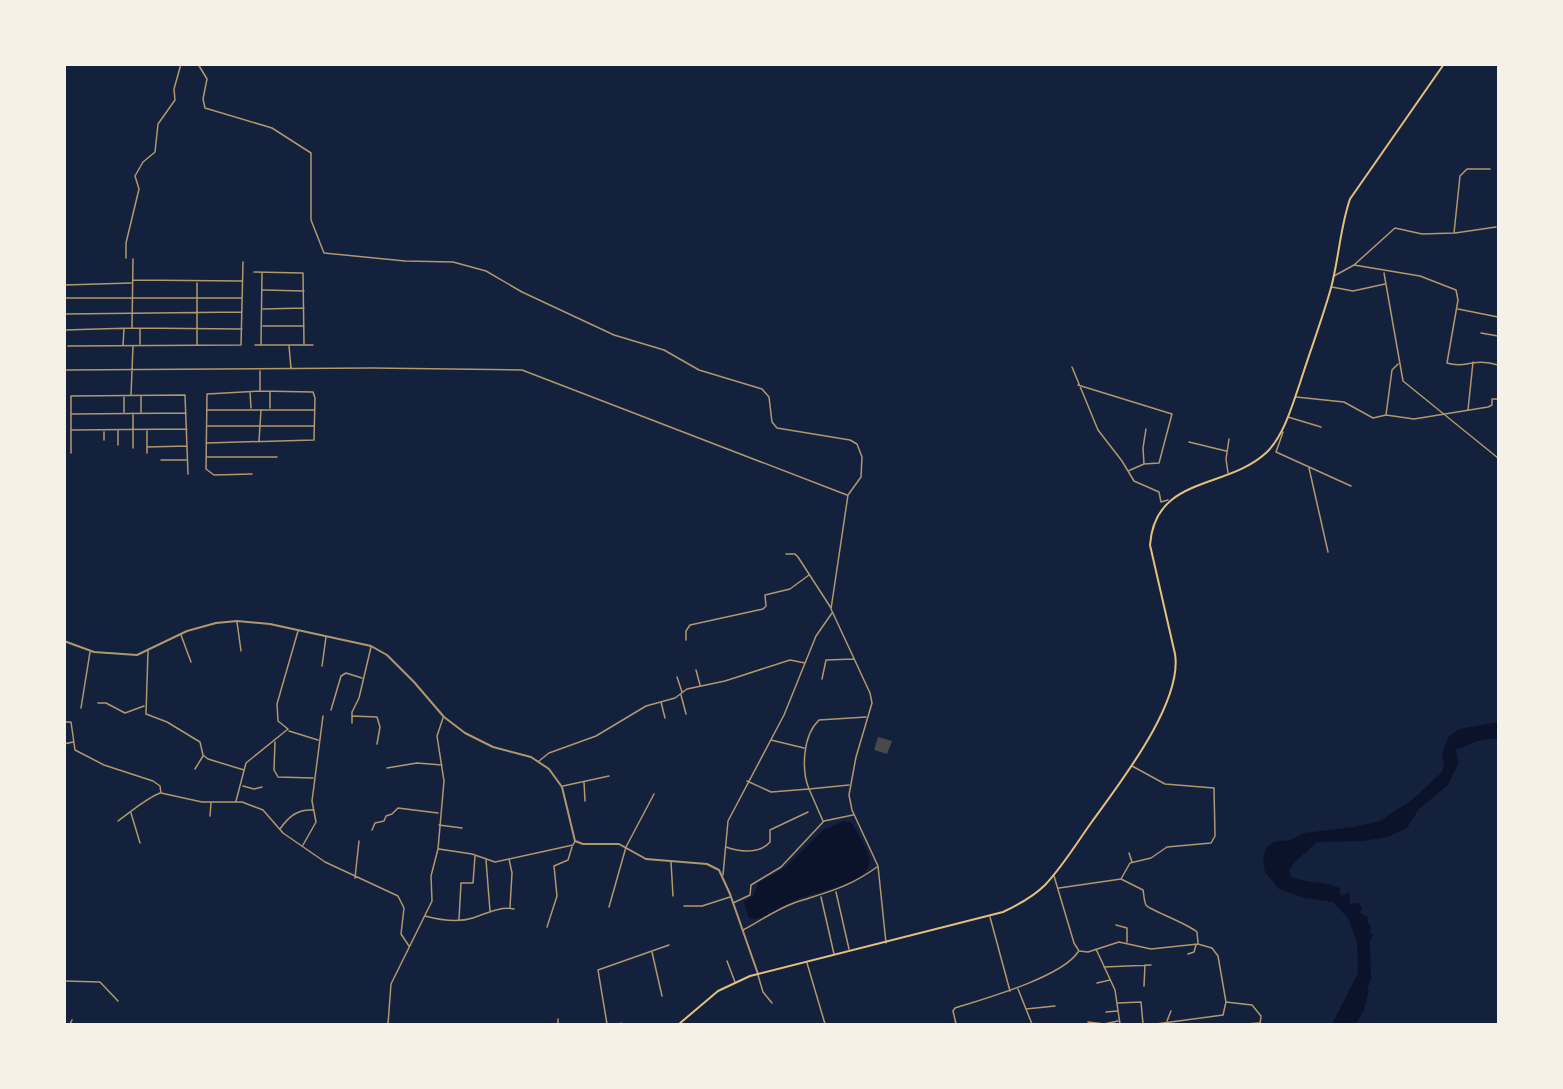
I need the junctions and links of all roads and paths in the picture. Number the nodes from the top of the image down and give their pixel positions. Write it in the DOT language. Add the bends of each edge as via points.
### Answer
graph roads {
  1 [pos="181,64"];
  2 [pos="198,64"];
  3 [pos="1444,64"];
  4 [pos="1490,169"];
  5 [pos="1496,227"];
  6 [pos="1454,233"];
  7 [pos="126,258"];
  8 [pos="133,259"];
  9 [pos="243,262"];
  10 [pos="1354,265"];
  11 [pos="1384,271"];
  12 [pos="254,272"];
  13 [pos="262,272"];
  14 [pos="1333,276"];
  15 [pos="133,280"];
  16 [pos="243,281"];
  17 [pos="197,282"];
  18 [pos="132,283"];
  19 [pos="1386,284"];
  20 [pos="64,285"];
  21 [pos="1331,287"];
  22 [pos="262,290"];
  23 [pos="304,291"];
  24 [pos="132,297"];
  25 [pos="64,298"];
  26 [pos="197,298"];
  27 [pos="243,298"];
  28 [pos="304,308"];
  29 [pos="262,309"];
  30 [pos="1457,309"];
  31 [pos="242,312"];
  32 [pos="132,313"];
  33 [pos="64,314"];
  34 [pos="197,314"];
  35 [pos="1498,317"];
  36 [pos="262,326"];
  37 [pos="304,326"];
  38 [pos="124,328"];
  39 [pos="132,328"];
  40 [pos="140,328"];
  41 [pos="64,330"];
  42 [pos="198,330"];
  43 [pos="243,330"];
  44 [pos="1481,333"];
  45 [pos="1498,336"];
  46 [pos="140,344"];
  47 [pos="261,344"];
  48 [pos="304,344"];
  49 [pos="123,345"];
  50 [pos="133,345"];
  51 [pos="197,345"];
  52 [pos="255,345"];
  53 [pos="289,345"];
  54 [pos="313,345"];
  55 [pos="68,346"];
  56 [pos="1473,362"];
  57 [pos="1399,363"];
  58 [pos="1498,365"];
  59 [pos="1072,367"];
  60 [pos="260,369"];
  61 [pos="291,369"];
  62 [pos="64,370"];
  63 [pos="131,370"];
  64 [pos="1078,385"];
  65 [pos="250,391"];
  66 [pos="260,391"];
  67 [pos="270,391"];
  68 [pos="131,394"];
  69 [pos="124,395"];
  70 [pos="141,395"];
  71 [pos="1295,397"];
  72 [pos="1498,399"];
  73 [pos="251,409"];
  74 [pos="270,409"];
  75 [pos="207,410"];
  76 [pos="261,410"];
  77 [pos="315,410"];
  78 [pos="1468,411"];
  79 [pos="124,413"];
  80 [pos="133,413"];
  81 [pos="141,413"];
  82 [pos="187,413"];
  83 [pos="70,414"];
  84 [pos="1445,414"];
  85 [pos="1386,415"];
  86 [pos="1288,417"];
  87 [pos="207,426"];
  88 [pos="260,426"];
  89 [pos="315,426"];
  90 [pos="1321,427"];
  91 [pos="1282,428"];
  92 [pos="187,429"];
  93 [pos="1146,429"];
  94 [pos="70,430"];
  95 [pos="104,430"];
  96 [pos="133,430"];
  97 [pos="147,430"];
  98 [pos="118,431"];
  99 [pos="1229,439"];
  100 [pos="104,440"];
  101 [pos="259,442"];
  102 [pos="1189,442"];
  103 [pos="206,443"];
  104 [pos="118,445"];
  105 [pos="188,446"];
  106 [pos="147,447"];
  107 [pos="133,448"];
  108 [pos="1226,452"];
  109 [pos="71,453"];
  110 [pos="147,453"];
  111 [pos="205,457"];
  112 [pos="277,457"];
  113 [pos="1498,458"];
  114 [pos="161,460"];
  115 [pos="188,460"];
  116 [pos="1144,465"];
  117 [pos="1309,467"];
  118 [pos="1128,471"];
  119 [pos="1228,473"];
  120 [pos="188,474"];
  121 [pos="252,474"];
  122 [pos="1351,486"];
  123 [pos="848,495"];
  124 [pos="1168,500"];
  125 [pos="1328,552"];
  126 [pos="786,554"];
  127 [pos="809,574"];
  128 [pos="831,609"];
  129 [pos="832,612"];
  130 [pos="237,621"];
  131 [pos="298,630"];
  132 [pos="181,634"];
  133 [pos="326,637"];
  134 [pos="686,640"];
  135 [pos="64,641"];
  136 [pos="371,646"];
  137 [pos="148,651"];
  138 [pos="241,651"];
  139 [pos="90,652"];
  140 [pos="855,659"];
  141 [pos="191,662"];
  142 [pos="805,663"];
  143 [pos="322,666"];
  144 [pos="696,670"];
  145 [pos="677,677"];
  146 [pos="363,678"];
  147 [pos="822,679"];
  148 [pos="700,686"];
  149 [pos="681,693"];
  150 [pos="661,702"];
  151 [pos="98,703"];
  152 [pos="145,706"];
  153 [pos="81,708"];
  154 [pos="331,711"];
  155 [pos="686,714"];
  156 [pos="323,716"];
  157 [pos="352,716"];
  158 [pos="444,717"];
  159 [pos="868,717"];
  160 [pos="665,718"];
  161 [pos="64,722"];
  162 [pos="352,723"];
  163 [pos="288,730"];
  164 [pos="770,739"];
  165 [pos="274,740"];
  166 [pos="319,740"];
  167 [pos="74,742"];
  168 [pos="64,744"];
  169 [pos="377,744"];
  170 [pos="806,748"];
  171 [pos="203,755"];
  172 [pos="539,761"];
  173 [pos="443,765"];
  174 [pos="1132,766"];
  175 [pos="387,768"];
  176 [pos="195,769"];
  177 [pos="245,770"];
  178 [pos="609,776"];
  179 [pos="314,778"];
  180 [pos="584,781"];
  181 [pos="747,781"];
  182 [pos="850,785"];
  183 [pos="242,786"];
  184 [pos="562,786"];
  185 [pos="262,787"];
  186 [pos="809,789"];
  187 [pos="161,793"];
  188 [pos="654,794"];
  189 [pos="236,801"];
  190 [pos="585,801"];
  191 [pos="211,802"];
  192 [pos="314,810"];
  193 [pos="808,812"];
  194 [pos="131,813"];
  195 [pos="439,813"];
  196 [pos="854,815"];
  197 [pos="210,816"];
  198 [pos="118,821"];
  199 [pos="824,821"];
  200 [pos="438,825"];
  201 [pos="462,828"];
  202 [pos="280,830"];
  203 [pos="372,830"];
  204 [pos="359,841"];
  205 [pos="575,841"];
  206 [pos="140,843"];
  207 [pos="573,844"];
  208 [pos="303,846"];
  209 [pos="627,847"];
  210 [pos="725,847"];
  211 [pos="438,849"];
  212 [pos="1129,853"];
  213 [pos="475,855"];
  214 [pos="509,858"];
  215 [pos="486,859"];
  216 [pos="671,861"];
  217 [pos="1132,862"];
  218 [pos="878,866"];
  219 [pos="1054,874"];
  220 [pos="723,875"];
  221 [pos="356,878"];
  222 [pos="1121,879"];
  223 [pos="1059,888"];
  224 [pos="836,892"];
  225 [pos="731,896"];
  226 [pos="821,896"];
  227 [pos="673,897"];
  228 [pos="733,903"];
  229 [pos="684,906"];
  230 [pos="510,908"];
  231 [pos="609,908"];
  232 [pos="514,909"];
  233 [pos="490,911"];
  234 [pos="425,916"];
  235 [pos="990,917"];
  236 [pos="459,919"];
  237 [pos="1116,925"];
  238 [pos="547,927"];
  239 [pos="743,930"];
  240 [pos="886,943"];
  241 [pos="1127,943"];
  242 [pos="1198,944"];
  243 [pos="409,945"];
  244 [pos="669,945"];
  245 [pos="1096,949"];
  246 [pos="651,951"];
  247 [pos="850,951"];
  248 [pos="1079,951"];
  249 [pos="1188,954"];
  250 [pos="834,955"];
  251 [pos="727,961"];
  252 [pos="806,963"];
  253 [pos="1145,965"];
  254 [pos="1151,965"];
  255 [pos="1104,967"];
  256 [pos="758,974"];
  257 [pos="1110,980"];
  258 [pos="64,981"];
  259 [pos="735,982"];
  260 [pos="1097,983"];
  261 [pos="1144,986"];
  262 [pos="1018,988"];
  263 [pos="1011,991"];
  264 [pos="662,996"];
  265 [pos="118,1001"];
  266 [pos="1226,1002"];
  267 [pos="772,1003"];
  268 [pos="1117,1003"];
  269 [pos="1055,1006"];
  270 [pos="1024,1009"];
  271 [pos="1118,1011"];
  272 [pos="1171,1011"];
  273 [pos="1106,1012"];
  274 [pos="1210,1018"];
  275 [pos="558,1019"];
  276 [pos="72,1020"];
  277 [pos="1119,1021"];
  278 [pos="1088,1022"];
  279 [pos="1167,1023"];
  280 [pos="70,1024"];
  281 [pos="388,1024"];
  282 [pos="558,1024"];
  283 [pos="607,1024"];
  284 [pos="679,1024"];
  285 [pos="825,1024"];
  286 [pos="956,1024"];
  287 [pos="1032,1024"];
  288 [pos="1120,1024"];
  289 [pos="1143,1024"];
  290 [pos="1156,1024"];
  291 [pos="1212,1024"];
  292 [pos="1247,1024"];
  293 [pos="1260,1024"];
  1 -- 7 [label="street" via="175,100 158,124 155,152 135,176 139,189"];
  2 -- 123 [label="street" via="207,79 202,99 205,108 272,128 311,153 312,220 324,252 453,262 478,268 604,331 664,350 699,370 762,389 769,397 772,422 777,428 857,444 862,457 861,477"];
  3 -- 14 [label="main road" via="1350,199"];
  4 -- 6 [label="street" via="1467,169 1460,176"];
  5 -- 6 [label="street"];
  6 -- 10 [label="street" via="1422,234 1395,228"];
  8 -- 15 [label="street"];
  9 -- 16 [label="street"];
  10 -- 11 [label="street"];
  10 -- 14 [label="street"];
  11 -- 19 [label="street"];
  11 -- 30 [label="street" via="1420,276 1454,288 1459,295"];
  12 -- 13 [label="street"];
  13 -- 22 [label="street"];
  13 -- 23 [label="street" via="303,273"];
  14 -- 21 [label="main road"];
  15 -- 17 [label="street"];
  15 -- 18 [label="street"];
  16 -- 17 [label="street"];
  16 -- 27 [label="street"];
  17 -- 26 [label="street"];
  18 -- 20 [label="street"];
  18 -- 24 [label="street"];
  19 -- 21 [label="street" via="1353,291"];
  19 -- 57 [label="street"];
  21 -- 71 [label="main road"];
  22 -- 23 [label="street"];
  22 -- 29 [label="street"];
  23 -- 28 [label="street"];
  24 -- 25 [label="street"];
  24 -- 26 [label="street"];
  24 -- 32 [label="street"];
  26 -- 27 [label="street"];
  26 -- 34 [label="street"];
  27 -- 31 [label="street"];
  28 -- 29 [label="street"];
  28 -- 37 [label="street"];
  29 -- 36 [label="street"];
  30 -- 35 [label="street"];
  30 -- 56 [label="street" via="1447,362"];
  31 -- 34 [label="street"];
  31 -- 43 [label="street"];
  32 -- 33 [label="street"];
  32 -- 34 [label="street"];
  32 -- 39 [label="street"];
  34 -- 42 [label="street"];
  36 -- 37 [label="street"];
  36 -- 47 [label="street"];
  37 -- 48 [label="street"];
  38 -- 39 [label="street"];
  38 -- 41 [label="street"];
  38 -- 49 [label="street"];
  39 -- 40 [label="street"];
  40 -- 42 [label="street"];
  40 -- 46 [label="street"];
  42 -- 43 [label="street"];
  42 -- 51 [label="street"];
  43 -- 51 [label="street" via="241,345"];
  44 -- 45 [label="street"];
  46 -- 50 [label="street"];
  46 -- 51 [label="street"];
  47 -- 52 [label="street"];
  47 -- 53 [label="street"];
  48 -- 53 [label="street"];
  48 -- 54 [label="street"];
  49 -- 50 [label="street"];
  49 -- 55 [label="street"];
  50 -- 63 [label="street"];
  53 -- 61 [label="street"];
  56 -- 58 [label="street" via="1484,360"];
  56 -- 78 [label="street"];
  57 -- 84 [label="street" via="1403,381"];
  57 -- 85 [label="street" via="1391,373"];
  59 -- 64 [label="street"];
  60 -- 61 [label="street"];
  60 -- 63 [label="street"];
  60 -- 66 [label="street"];
  61 -- 123 [label="street" via="522,370"];
  62 -- 63 [label="street"];
  63 -- 68 [label="street"];
  64 -- 116 [label="street" via="1172,414 1159,463"];
  64 -- 118 [label="street" via="1095,425"];
  65 -- 66 [label="street"];
  65 -- 73 [label="street"];
  65 -- 75 [label="street" via="209,393"];
  66 -- 67 [label="street"];
  67 -- 74 [label="street"];
  67 -- 77 [label="street" via="313,392"];
  68 -- 69 [label="street"];
  68 -- 70 [label="street"];
  69 -- 79 [label="street"];
  69 -- 83 [label="street" via="71,396"];
  70 -- 81 [label="street"];
  70 -- 82 [label="street" via="185,395"];
  71 -- 85 [label="street" via="1344,402 1373,418"];
  71 -- 86 [label="main road"];
  72 -- 78 [label="street" via="1492,399 1491,406"];
  73 -- 75 [label="street"];
  73 -- 76 [label="street"];
  74 -- 76 [label="street"];
  74 -- 77 [label="street"];
  75 -- 87 [label="street"];
  76 -- 88 [label="street"];
  77 -- 89 [label="street"];
  78 -- 84 [label="street"];
  79 -- 80 [label="street"];
  79 -- 83 [label="street"];
  80 -- 81 [label="street"];
  80 -- 96 [label="street"];
  81 -- 82 [label="street"];
  82 -- 92 [label="street"];
  83 -- 94 [label="street"];
  84 -- 85 [label="street" via="1409,420"];
  84 -- 113 [label="street"];
  86 -- 90 [label="street"];
  86 -- 91 [label="main road"];
  87 -- 88 [label="street"];
  87 -- 103 [label="street"];
  88 -- 89 [label="street"];
  88 -- 101 [label="street"];
  89 -- 101 [label="street" via="314,440"];
  91 -- 117 [label="street" via="1275,451"];
  91 -- 119 [label="main road" via="1266,453"];
  92 -- 97 [label="street"];
  92 -- 105 [label="street"];
  93 -- 116 [label="street"];
  94 -- 95 [label="street"];
  94 -- 109 [label="street"];
  95 -- 98 [label="street"];
  95 -- 100 [label="street"];
  96 -- 97 [label="street"];
  96 -- 98 [label="street"];
  96 -- 107 [label="street"];
  97 -- 106 [label="street"];
  98 -- 104 [label="street"];
  99 -- 108 [label="street"];
  101 -- 103 [label="street"];
  102 -- 108 [label="street"];
  103 -- 111 [label="street"];
  105 -- 106 [label="street"];
  105 -- 115 [label="street"];
  106 -- 110 [label="street"];
  108 -- 119 [label="street"];
  111 -- 112 [label="street"];
  111 -- 121 [label="street" via="206,469 213,474"];
  114 -- 115 [label="street"];
  115 -- 120 [label="street"];
  116 -- 118 [label="street"];
  117 -- 122 [label="street"];
  117 -- 125 [label="street"];
  118 -- 124 [label="street" via="1136,483 1159,492 1161,502"];
  119 -- 124 [label="main road"];
  123 -- 128 [label="street"];
  124 -- 174 [label="main road" via="1154,523 1150,545 1176,667 1166,700"];
  126 -- 127 [label="street" via="795,554"];
  127 -- 128 [label="street"];
  127 -- 134 [label="street" via="790,589 765,595 766,606 761,610 690,625"];
  128 -- 129 [label="street"];
  129 -- 140 [label="street"];
  129 -- 142 [label="street"];
  130 -- 131 [label="street"];
  130 -- 132 [label="street"];
  130 -- 138 [label="street"];
  131 -- 133 [label="street"];
  131 -- 163 [label="street" via="276,706 277,718"];
  132 -- 137 [label="street"];
  132 -- 141 [label="street"];
  133 -- 136 [label="street"];
  133 -- 143 [label="street"];
  135 -- 139 [label="street"];
  136 -- 146 [label="street"];
  136 -- 158 [label="street" via="387,655"];
  137 -- 139 [label="street" via="127,655"];
  137 -- 152 [label="street"];
  139 -- 153 [label="street"];
  140 -- 147 [label="street" via="826,660"];
  140 -- 159 [label="street" via="872,698"];
  142 -- 148 [label="street" via="790,660"];
  142 -- 164 [label="street"];
  144 -- 148 [label="street"];
  145 -- 149 [label="street"];
  146 -- 154 [label="street" via="346,673 341,676"];
  146 -- 157 [label="street"];
  148 -- 149 [label="street"];
  149 -- 150 [label="street"];
  149 -- 155 [label="street"];
  150 -- 160 [label="street"];
  150 -- 172 [label="street"];
  151 -- 152 [label="street" via="126,713"];
  152 -- 171 [label="street" via="148,715 200,742"];
  156 -- 166 [label="street"];
  157 -- 162 [label="street"];
  157 -- 169 [label="street" via="377,717"];
  158 -- 172 [label="street" via="476,739"];
  158 -- 173 [label="street" via="437,736"];
  159 -- 170 [label="street" via="819,720"];
  159 -- 182 [label="street"];
  161 -- 167 [label="street" via="71,722"];
  163 -- 165 [label="street"];
  163 -- 166 [label="street"];
  164 -- 170 [label="street"];
  164 -- 181 [label="street"];
  165 -- 177 [label="street" via="249,759"];
  165 -- 179 [label="street" via="274,770 278,777"];
  166 -- 179 [label="street"];
  167 -- 168 [label="street"];
  167 -- 187 [label="street" via="77,753 153,781 160,786"];
  170 -- 186 [label="street" via="804,773"];
  171 -- 176 [label="street"];
  171 -- 177 [label="street"];
  172 -- 184 [label="street"];
  173 -- 175 [label="street" via="417,763"];
  173 -- 195 [label="street"];
  174 -- 217 [label="street" via="1165,784 1214,788 1215,837 1211,843 1167,847 1151,858"];
  174 -- 219 [label="main road"];
  177 -- 183 [label="street"];
  178 -- 180 [label="street"];
  179 -- 192 [label="street"];
  180 -- 184 [label="street"];
  180 -- 190 [label="street"];
  181 -- 186 [label="street" via="774,792"];
  181 -- 210 [label="street" via="728,821"];
  182 -- 186 [label="street"];
  182 -- 196 [label="street"];
  183 -- 185 [label="street"];
  183 -- 189 [label="street"];
  184 -- 205 [label="street"];
  186 -- 199 [label="street"];
  187 -- 191 [label="street"];
  187 -- 194 [label="street" via="146,799"];
  188 -- 209 [label="street"];
  189 -- 191 [label="street"];
  189 -- 202 [label="street" via="263,810"];
  191 -- 197 [label="street"];
  192 -- 202 [label="street" via="294,814"];
  192 -- 208 [label="street" via="316,822"];
  193 -- 210 [label="street" via="770,830 766,847 744,851"];
  194 -- 198 [label="street"];
  194 -- 206 [label="street"];
  195 -- 200 [label="street"];
  195 -- 203 [label="street" via="398,808 384,821 375,823"];
  196 -- 199 [label="street"];
  196 -- 218 [label="street"];
  199 -- 228 [label="street" via="781,867 751,885 750,894"];
  200 -- 201 [label="street"];
  200 -- 211 [label="street"];
  202 -- 208 [label="street"];
  204 -- 221 [label="street"];
  205 -- 207 [label="street"];
  205 -- 209 [label="street"];
  207 -- 214 [label="street"];
  207 -- 238 [label="street" via="568,860 554,866 557,896"];
  208 -- 221 [label="street"];
  209 -- 216 [label="street" via="646,859"];
  209 -- 231 [label="street"];
  210 -- 220 [label="street"];
  211 -- 213 [label="street"];
  211 -- 234 [label="street" via="431,876 432,901"];
  212 -- 217 [label="street"];
  213 -- 215 [label="street"];
  213 -- 236 [label="street" via="474,882 462,882"];
  214 -- 215 [label="street" via="495,862"];
  214 -- 230 [label="street"];
  215 -- 233 [label="street"];
  216 -- 220 [label="street" via="707,864"];
  216 -- 227 [label="street"];
  217 -- 222 [label="street" via="1125,867"];
  218 -- 224 [label="street"];
  218 -- 240 [label="street"];
  219 -- 223 [label="street"];
  219 -- 235 [label="main road" via="1025,901"];
  220 -- 225 [label="street"];
  221 -- 243 [label="street" via="398,896 404,908 401,937"];
  222 -- 223 [label="street"];
  222 -- 242 [label="street" via="1143,890 1150,909 1191,927 1198,935"];
  223 -- 248 [label="street"];
  224 -- 226 [label="street"];
  224 -- 247 [label="street"];
  225 -- 228 [label="street"];
  225 -- 229 [label="street" via="702,906"];
  226 -- 239 [label="street" via="790,905"];
  226 -- 250 [label="street"];
  228 -- 239 [label="street"];
  230 -- 232 [label="street"];
  230 -- 233 [label="street"];
  233 -- 236 [label="street"];
  234 -- 236 [label="street"];
  234 -- 243 [label="street"];
  235 -- 240 [label="main road"];
  235 -- 263 [label="street"];
  237 -- 241 [label="street" via="1127,928"];
  239 -- 256 [label="street"];
  240 -- 247 [label="main road"];
  241 -- 242 [label="street" via="1151,949"];
  241 -- 245 [label="street" via="1116,942"];
  242 -- 249 [label="street"];
  242 -- 266 [label="street" via="1216,951"];
  243 -- 281 [label="street" via="391,984"];
  244 -- 246 [label="street"];
  245 -- 248 [label="street"];
  245 -- 255 [label="street"];
  246 -- 264 [label="street"];
  246 -- 283 [label="street" via="597,971"];
  247 -- 250 [label="main road"];
  248 -- 262 [label="street" via="1070,962"];
  250 -- 252 [label="main road"];
  251 -- 259 [label="street"];
  252 -- 256 [label="main road"];
  252 -- 285 [label="street"];
  253 -- 254 [label="street"];
  253 -- 255 [label="street"];
  253 -- 261 [label="street"];
  255 -- 257 [label="street"];
  256 -- 259 [label="main road"];
  256 -- 267 [label="street" via="763,992"];
  257 -- 260 [label="street"];
  257 -- 268 [label="street"];
  258 -- 265 [label="street" via="100,982"];
  259 -- 284 [label="main road"];
  262 -- 263 [label="street"];
  262 -- 270 [label="street"];
  263 -- 286 [label="street" via="955,1008"];
  266 -- 274 [label="street" via="1225,1014"];
  266 -- 293 [label="street" via="1252,1005 1261,1016"];
  268 -- 271 [label="street"];
  268 -- 289 [label="street" via="1142,1002"];
  269 -- 270 [label="street"];
  270 -- 287 [label="street"];
  271 -- 273 [label="street"];
  271 -- 277 [label="street"];
  272 -- 279 [label="street"];
  274 -- 279 [label="street"];
  274 -- 291 [label="street"];
  275 -- 282 [label="street"];
  276 -- 280 [label="street"];
  277 -- 278 [label="street"];
  277 -- 288 [label="street"];
  279 -- 290 [label="street"];
  292 -- 293 [label="street"];
}
